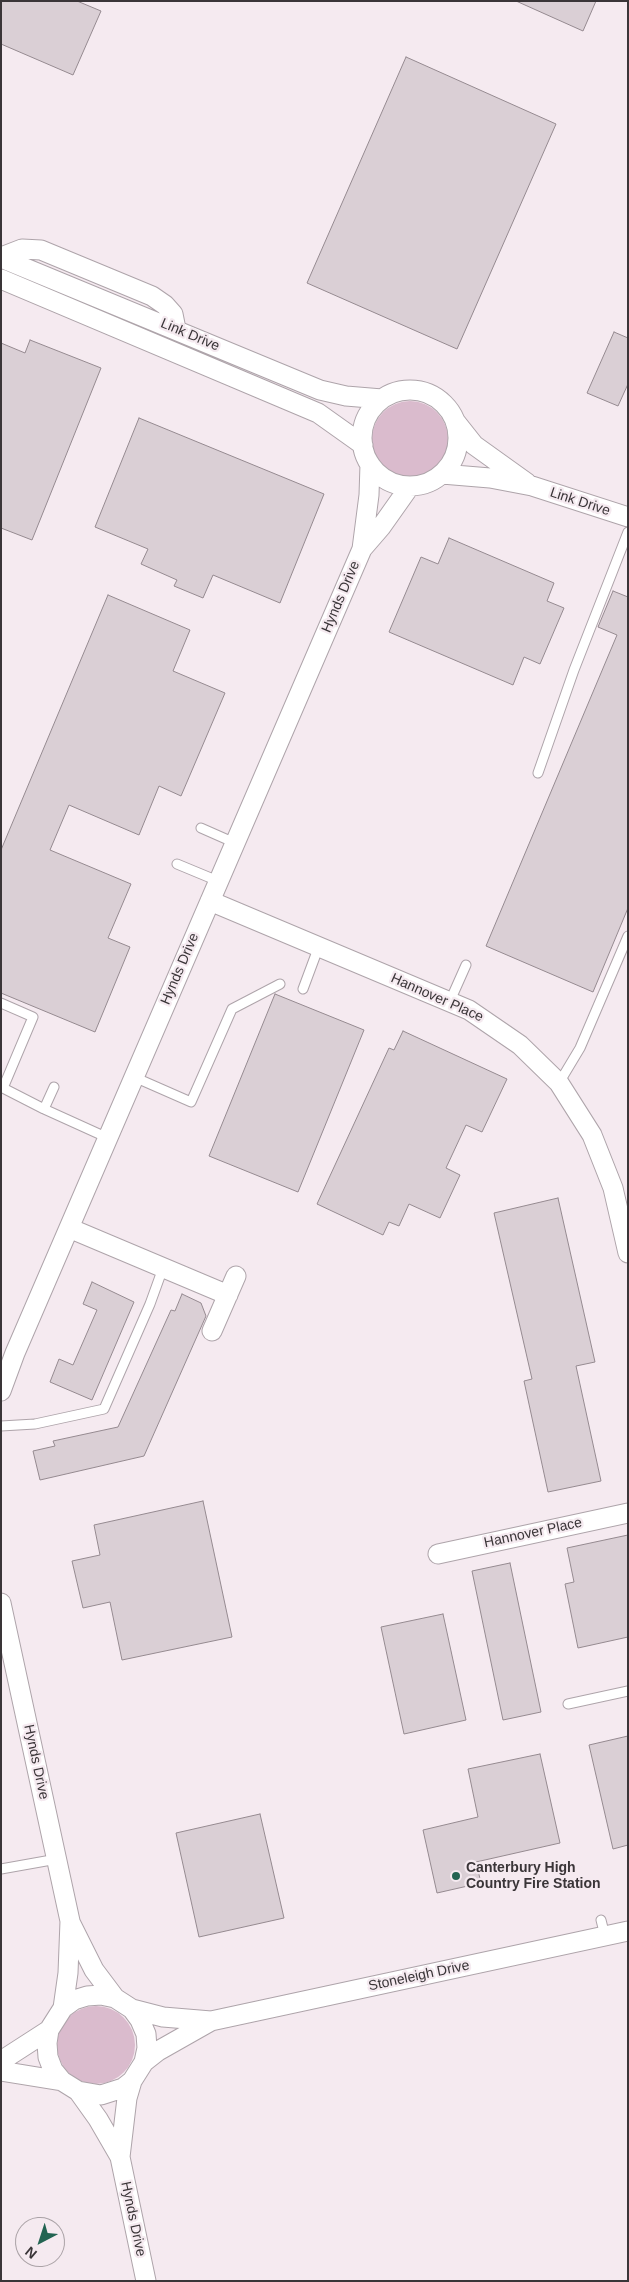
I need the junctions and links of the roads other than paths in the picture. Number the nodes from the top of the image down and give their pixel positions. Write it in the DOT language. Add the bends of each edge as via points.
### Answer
graph roads {
  1 [pos="1,258"];
  2 [pos="1,279"];
  3 [pos="382,399"];
  4 [pos="454,419"];
  5 [pos="363,445"];
  6 [pos="370,464"];
  7 [pos="442,474"];
  8 [pos="410,486"];
  9 [pos="532,486"];
  10 [pos="628,517"];
  11 [pos="628,532"];
  12 [pos="362,549"];
  13 [pos="538,773"];
  14 [pos="201,828"];
  15 [pos="235,842"];
  16 [pos="178,864"];
  17 [pos="218,881"];
  18 [pos="210,900"];
  19 [pos="628,936"];
  20 [pos="319,946"];
  21 [pos="466,965"];
  22 [pos="280,984"];
  23 [pos="303,989"];
  24 [pos="450,1001"];
  25 [pos="1,1003"];
  26 [pos="1,1067"];
  27 [pos="11,1071"];
  28 [pos="134,1077"];
  29 [pos="559,1083"];
  30 [pos="54,1087"];
  31 [pos="44,1109"];
  32 [pos="108,1138"];
  33 [pos="69,1228"];
  34 [pos="628,1253"];
  35 [pos="163,1268"];
  36 [pos="236,1276"];
  37 [pos="228,1296"];
  38 [pos="212,1331"];
  39 [pos="1,1391"];
  40 [pos="1,1426"];
  41 [pos="628,1513"];
  42 [pos="438,1554"];
  43 [pos="1,1603"];
  44 [pos="628,1691"];
  45 [pos="568,1704"];
  46 [pos="57,1859"];
  47 [pos="1,1869"];
  48 [pos="70,1921"];
  49 [pos="628,1931"];
  50 [pos="115,1998"];
  51 [pos="63,2008"];
  52 [pos="132,2009"];
  53 [pos="211,2021"];
  54 [pos="49,2030"];
  55 [pos="1,2062"];
  56 [pos="144,2062"];
  57 [pos="1,2071"];
  58 [pos="62,2081"];
  59 [pos="132,2081"];
  60 [pos="78,2091"];
  61 [pos="120,2157"];
  62 [pos="146,2281"];
  1 -- 3 [label="street, Link Drive" via="320,390"];
  2 -- 5 [label="street, Link Drive" via="318,412"];
  3 -- 4 [label="street" via="406,390 423,392 438,400"];
  3 -- 5 [label="street" via="368,416 363,430"];
  4 -- 7 [label="street" via="458,438 456,451"];
  4 -- 9 [label="street, Link Drive" via="474,445"];
  5 -- 6 [label="street"];
  6 -- 8 [label="street" via="387,480"];
  6 -- 12 [label="street, Hynds Drive"];
  7 -- 8 [label="street" via="427,483"];
  7 -- 9 [label="street, Link Drive"];
  8 -- 12 [label="street, Hynds Drive"];
  9 -- 10 [label="street, Link Drive"];
  11 -- 13 [label="lane"];
  12 -- 15 [label="street, Hynds Drive"];
  14 -- 15 [label="lane"];
  15 -- 17 [label="street, Hynds Drive"];
  16 -- 17 [label="lane"];
  17 -- 18 [label="street, Hynds Drive"];
  18 -- 20 [label="street, Hannover Place"];
  18 -- 28 [label="street, Hynds Drive"];
  19 -- 29 [label="lane" via="580,1048"];
  20 -- 23 [label="lane"];
  20 -- 24 [label="street, Hannover Place"];
  21 -- 24 [label="lane"];
  22 -- 28 [label="lane" via="232,1009 191,1102"];
  24 -- 29 [label="street, Hannover Place" via="506,1033"];
  25 -- 27 [label="lane" via="33,1017"];
  26 -- 27 [label="lane"];
  27 -- 31 [label="lane" via="4,1088"];
  28 -- 32 [label="street, Hynds Drive"];
  29 -- 34 [label="street, Hannover Place" via="583,1116 602,1155"];
  30 -- 31 [label="lane"];
  31 -- 32 [label="lane"];
  32 -- 33 [label="street, Hynds Drive"];
  33 -- 35 [label="street"];
  33 -- 39 [label="street, Hynds Drive"];
  35 -- 37 [label="street"];
  35 -- 40 [label="lane" via="104,1409 35,1424"];
  36 -- 37 [label="street"];
  37 -- 38 [label="street"];
  41 -- 42 [label="street, Hannover Place"];
  43 -- 46 [label="street, Hynds Drive"];
  44 -- 45 [label="lane"];
  46 -- 47 [label="lane"];
  46 -- 48 [label="street, Hynds Drive"];
  48 -- 50 [label="street, Hynds Drive" via="94,1970"];
  48 -- 51 [label="street, Hynds Drive"];
  49 -- 53 [label="street, Stoneleigh Drive" via="603,1928"];
  50 -- 51 [label="street" via="88,1996"];
  50 -- 52 [label="street"];
  51 -- 54 [label="street"];
  52 -- 53 [label="street, Stoneleigh Drive" via="163,2017"];
  52 -- 56 [label="street" via="146,2034"];
  53 -- 56 [label="street, Stoneleigh Drive"];
  54 -- 55 [label="street"];
  54 -- 58 [label="street" via="48,2057"];
  56 -- 59 [label="street"];
  57 -- 58 [label="street"];
  58 -- 60 [label="street"];
  59 -- 60 [label="street" via="101,2095"];
  59 -- 61 [label="street, Hynds Drive"];
  60 -- 61 [label="street, Hynds Drive"];
  61 -- 62 [label="street, Hynds Drive"];
}
